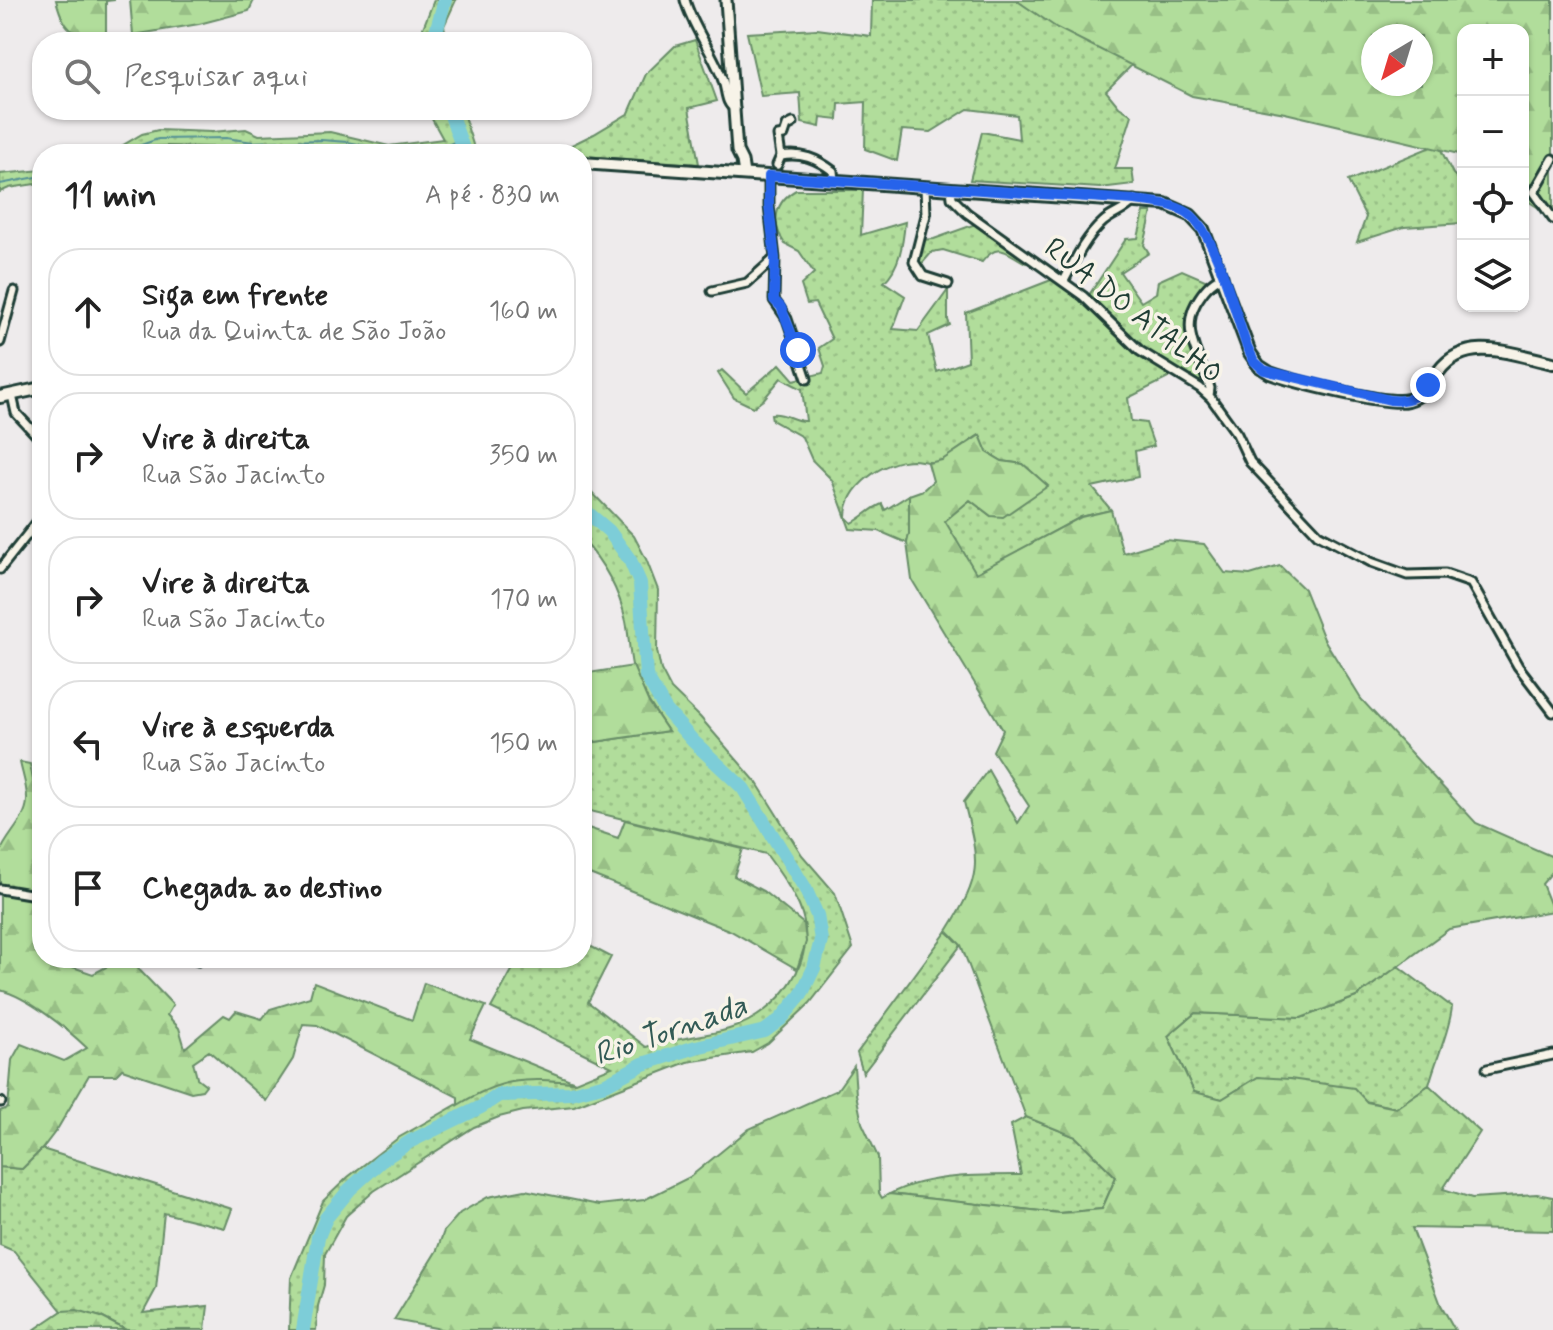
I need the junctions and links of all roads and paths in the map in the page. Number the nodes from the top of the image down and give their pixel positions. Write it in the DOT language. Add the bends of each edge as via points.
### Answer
graph roads {
  1 [pos="685,0"];
  2 [pos="726,0"];
  3 [pos="735,109"];
  4 [pos="793,123"];
  5 [pos="737,151"];
  6 [pos="781,156"];
  7 [pos="1553,159"];
  8 [pos="592,164"];
  9 [pos="777,165"];
  10 [pos="730,173"];
  11 [pos="744,174"];
  12 [pos="769,176"];
  13 [pos="834,180"];
  14 [pos="925,187"];
  15 [pos="951,189"];
  16 [pos="1134,200"];
  17 [pos="1553,219"];
  18 [pos="775,258"];
  19 [pos="1223,276"];
  20 [pos="1064,281"];
  21 [pos="948,284"];
  22 [pos="14,291"];
  23 [pos="712,291"];
  24 [pos="0,342"];
  25 [pos="1553,363"];
  26 [pos="807,379"];
  27 [pos="32,390"];
  28 [pos="12,395"];
  29 [pos="1209,396"];
  30 [pos="0,397"];
  31 [pos="32,430"];
  32 [pos="32,529"];
  33 [pos="0,569"];
  34 [pos="1553,712"];
  35 [pos="0,889"];
  36 [pos="32,894"];
  37 [pos="1553,1055"];
  38 [pos="1487,1069"];
  1 -- 3 [label="street"];
  2 -- 3 [label="street"];
  3 -- 5 [label="street"];
  4 -- 6 [label="street" via="778,136"];
  5 -- 10 [label="street"];
  5 -- 11 [label="street"];
  6 -- 9 [label="street"];
  6 -- 13 [label="street" via="806,156 822,163 833,171"];
  7 -- 17 [label="street" via="1534,192"];
  8 -- 10 [label="main road"];
  10 -- 11 [label="main road"];
  11 -- 12 [label="main road"];
  12 -- 13 [label="main road"];
  12 -- 18 [label="street"];
  13 -- 14 [label="main road"];
  14 -- 15 [label="main road"];
  14 -- 21 [label="street" via="926,215 914,262 923,276"];
  15 -- 16 [label="main road"];
  15 -- 20 [label="street, RUA DO ATALHO" via="952,198 967,213"];
  16 -- 19 [label="main road" via="1165,204 1190,215 1209,239"];
  16 -- 20 [label="street" via="1091,233"];
  18 -- 23 [label="street" via="747,283"];
  18 -- 26 [label="street" via="774,300 787,319"];
  19 -- 25 [label="main road" via="1254,361 1275,375 1402,401 1419,395 1447,362 1466,350"];
  19 -- 29 [label="street" via="1201,294 1189,323"];
  20 -- 29 [label="street, RUA DO ATALHO" via="1140,351"];
  22 -- 24 [label="street"];
  27 -- 28 [label="main road"];
  28 -- 30 [label="main road"];
  28 -- 31 [label="street" via="16,413"];
  29 -- 34 [label="street, RUA DO ATALHO" via="1250,462 1318,534 1407,575 1445,574 1471,583 1518,666"];
  32 -- 33 [label="street"];
  35 -- 36 [label="street"];
  37 -- 38 [label="street"];
}
